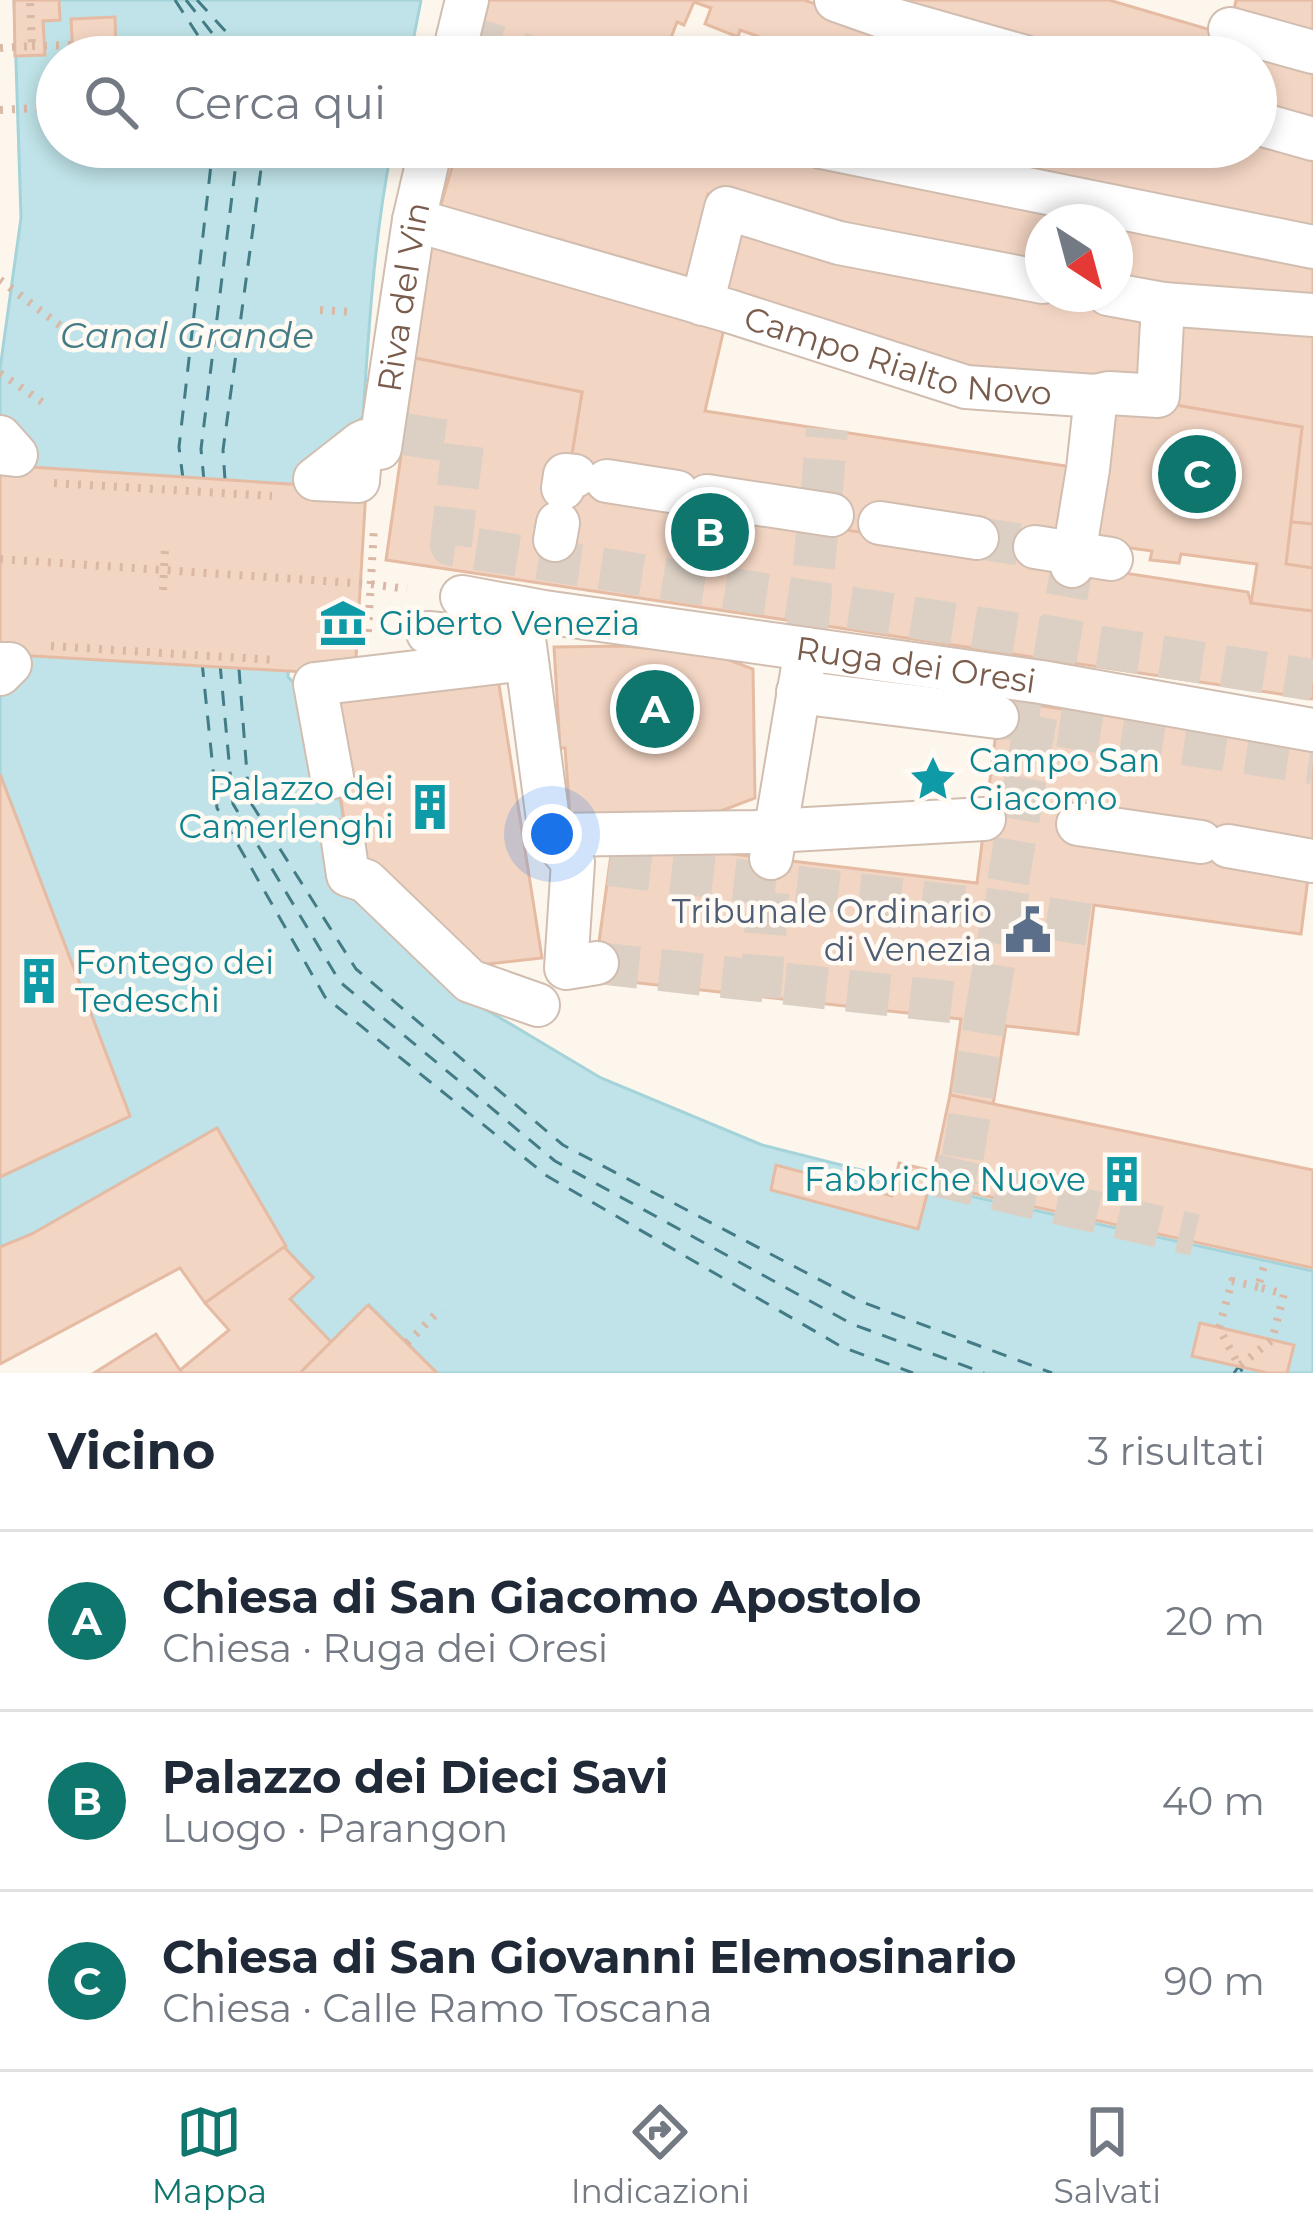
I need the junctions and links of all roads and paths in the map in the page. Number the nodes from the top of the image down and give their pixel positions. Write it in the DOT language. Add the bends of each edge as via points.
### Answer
graph roads {
  1 [pos="30,0"];
  2 [pos="467,0"];
  3 [pos="836,0"];
  4 [pos="1230,28"];
  5 [pos="458,36"];
  6 [pos="951,36"];
  7 [pos="1258,36"];
  8 [pos="1277,42"];
  9 [pos="32,46"];
  10 [pos="36,46"];
  11 [pos="0,48"];
  12 [pos="1313,52"];
  13 [pos="36,108"];
  14 [pos="0,110"];
  15 [pos="1277,129"];
  16 [pos="1313,139"];
  17 [pos="426,168"];
  18 [pos="924,168"];
  19 [pos="414,220"];
  20 [pos="1313,247"];
  21 [pos="1025,279"];
  22 [pos="0,280"];
  23 [pos="1133,299"];
  24 [pos="702,304"];
  25 [pos="1163,304"];
  26 [pos="320,310"];
  27 [pos="370,313"];
  28 [pos="1313,315"];
  29 [pos="74,336"];
  30 [pos="0,373"];
  31 [pos="1102,395"];
  32 [pos="46,404"];
  33 [pos="0,437"];
  34 [pos="381,440"];
  35 [pos="0,453"];
  36 [pos="46,482"];
  37 [pos="200,492"];
  38 [pos="570,497"];
  39 [pos="822,514"];
  40 [pos="374,523"];
  41 [pos="880,523"];
  42 [pos="977,538"];
  43 [pos="165,548"];
  44 [pos="1073,556"];
  45 [pos="0,560"];
  46 [pos="164,571"];
  47 [pos="370,584"];
  48 [pos="164,590"];
  49 [pos="482,635"];
  50 [pos="43,645"];
  51 [pos="367,646"];
  52 [pos="806,649"];
  53 [pos="192,655"];
  54 [pos="0,664"];
  55 [pos="0,674"];
  56 [pos="798,692"];
  57 [pos="998,717"];
  58 [pos="1313,730"];
  59 [pos="332,777"];
  60 [pos="984,819"];
  61 [pos="1078,824"];
  62 [pos="767,840"];
  63 [pos="343,841"];
  64 [pos="577,854"];
  65 [pos="1313,861"];
  66 [pos="582,966"];
  67 [pos="538,1004"];
  68 [pos="1265,1262"];
  69 [pos="1258,1288"];
  70 [pos="441,1309"];
  71 [pos="406,1342"];
  1 -- 9 [label="path"];
  2 -- 5 [label="street"];
  3 -- 6 [label="street"];
  4 -- 7 [label="street"];
  8 -- 12 [label="street"];
  9 -- 10 [label="path"];
  9 -- 11 [label="path"];
  13 -- 14 [label="path"];
  15 -- 16 [label="street"];
  17 -- 19 [label="street, Riva del Vin"];
  18 -- 20 [label="street"];
  19 -- 24 [label="street, Campo Rialto Novo"];
  19 -- 34 [label="street, Riva del Vin"];
  21 -- 24 [label="street" via="839,243 726,208"];
  22 -- 29 [label="path"];
  23 -- 25 [label="street"];
  24 -- 31 [label="street, Campo Rialto Novo" via="966,387"];
  25 -- 28 [label="street"];
  25 -- 31 [label="street" via="1158,396"];
  26 -- 27 [label="path"];
  30 -- 32 [label="path"];
  31 -- 44 [label="street, Campo Rialto Novo"];
  33 -- 35 [label="street" via="16,454"];
  36 -- 37 [label="path"];
  38 -- 39 [label="street" via="692,494"];
  40 -- 47 [label="path"];
  41 -- 42 [label="street"];
  43 -- 46 [label="path"];
  45 -- 46 [label="path"];
  46 -- 47 [label="path"];
  46 -- 48 [label="path"];
  47 -- 51 [label="path"];
  49 -- 52 [label="street, Ruga dei Oresi"];
  49 -- 59 [label="street, Ruga dei Oresi" via="315,685"];
  49 -- 64 [label="street"];
  50 -- 53 [label="path"];
  52 -- 56 [label="street"];
  52 -- 58 [label="street, Ruga dei Oresi"];
  54 -- 55 [label="street" via="10,664"];
  56 -- 57 [label="street"];
  56 -- 62 [label="street"];
  60 -- 62 [label="street"];
  61 -- 65 [label="street"];
  62 -- 64 [label="street"];
  63 -- 67 [label="street" via="348,874 366,881 470,981"];
  64 -- 66 [label="street"];
  68 -- 69 [label="path"];
  69 -- 69 [label="path" via="1232,1281 1219,1328 1239,1366 1272,1340 1284,1294"];
  70 -- 71 [label="path"];
}
